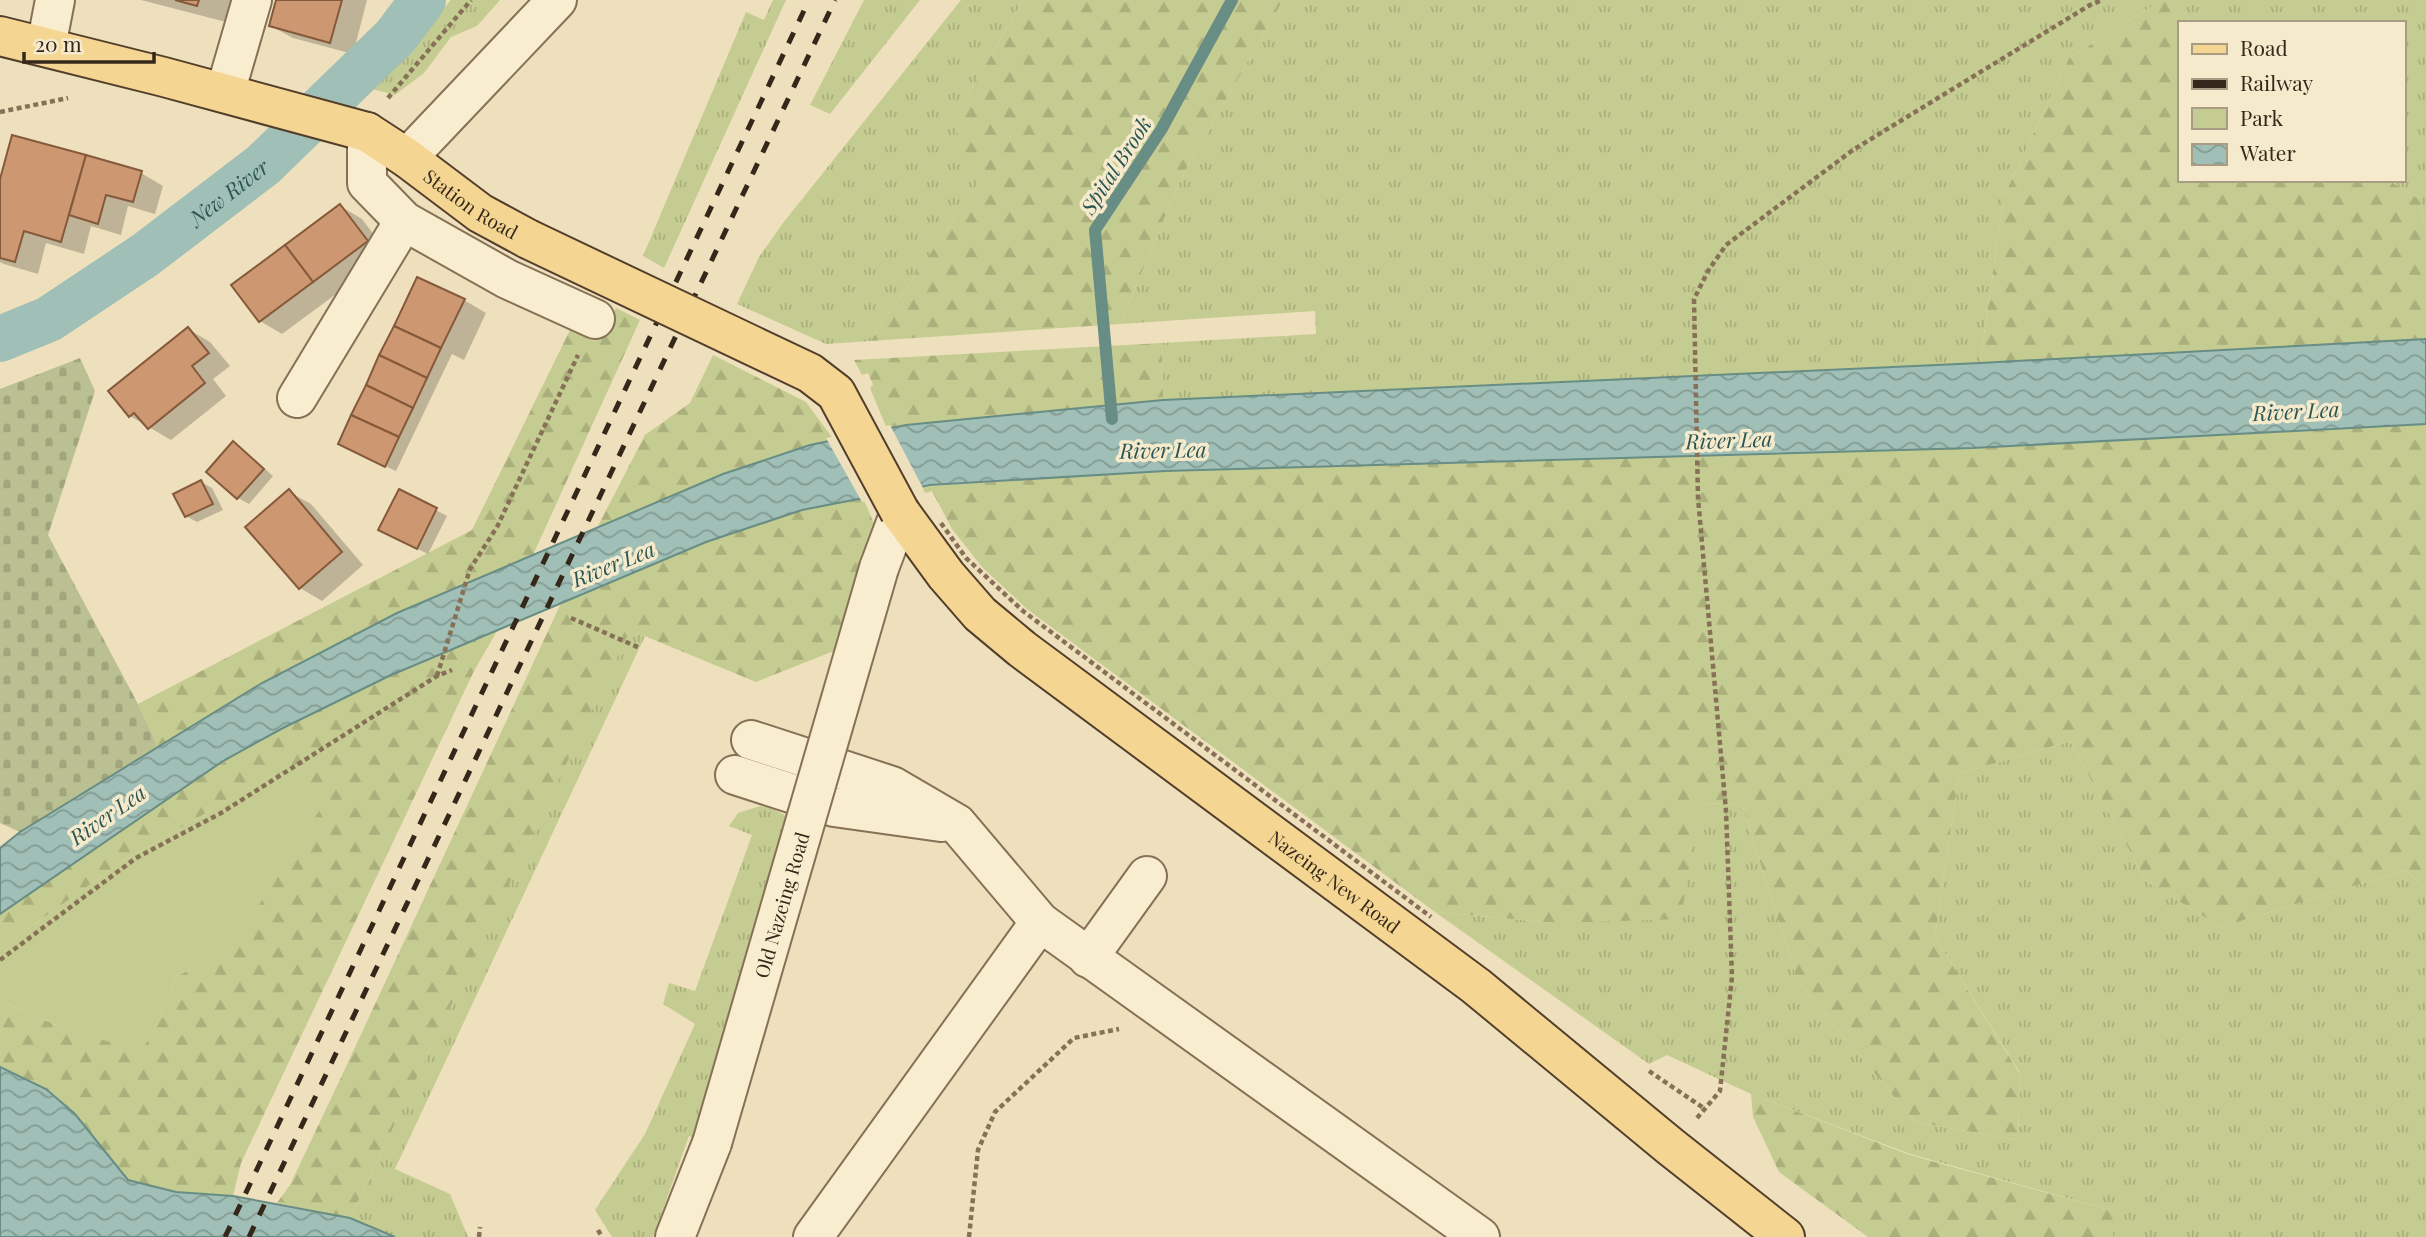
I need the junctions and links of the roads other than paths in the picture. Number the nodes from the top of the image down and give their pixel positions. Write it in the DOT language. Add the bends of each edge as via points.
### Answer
graph roads {
  1 [pos="55,0"];
  2 [pos="253,0"];
  3 [pos="557,0"];
  4 [pos="0,36"];
  5 [pos="46,47"];
  6 [pos="225,93"];
  7 [pos="360,130"];
  8 [pos="407,158"];
  9 [pos="404,221"];
  10 [pos="595,319"];
  11 [pos="297,398"];
  12 [pos="918,514"];
  13 [pos="751,740"];
  14 [pos="735,775"];
  15 [pos="957,824"];
  16 [pos="1147,876"];
  17 [pos="1040,922"];
  18 [pos="1088,958"];
  19 [pos="675,1237"];
  20 [pos="813,1237"];
  21 [pos="1480,1237"];
  22 [pos="1785,1237"];
  1 -- 5 [label="street"];
  2 -- 6 [label="street"];
  3 -- 8 [label="street"];
  4 -- 5 [label="main road, Station Road"];
  5 -- 6 [label="main road, Station Road"];
  6 -- 7 [label="main road, Station Road"];
  7 -- 8 [label="main road, Station Road"];
  7 -- 9 [label="street" via="367,183"];
  8 -- 12 [label="main road, Station Road, bridge" via="480,213 528,239 823,381 836,393"];
  9 -- 10 [label="street" via="508,279"];
  9 -- 11 [label="street"];
  12 -- 19 [label="street, Old Nazeing Road, bridge" via="879,568 712,1143"];
  12 -- 22 [label="main road, Nazeing New Road" via="946,575 1022,649 1423,928 1476,986"];
  13 -- 15 [label="street" via="892,786"];
  14 -- 15 [label="street" via="834,807"];
  15 -- 17 [label="street"];
  16 -- 18 [label="street"];
  17 -- 18 [label="street"];
  17 -- 20 [label="street"];
  18 -- 21 [label="street"];
}
